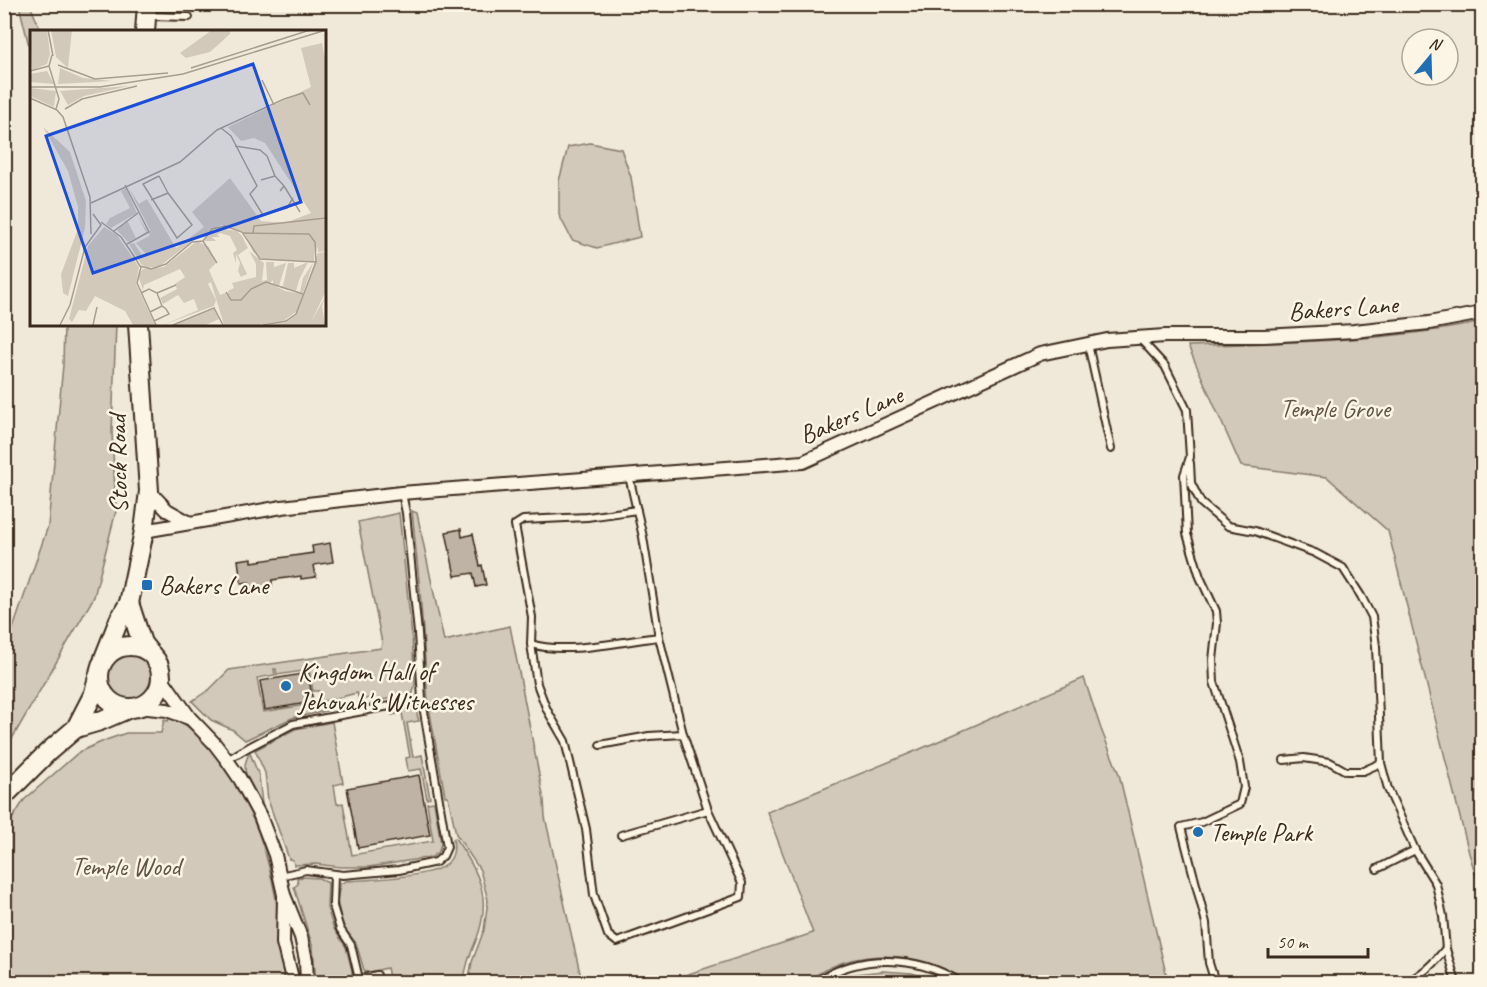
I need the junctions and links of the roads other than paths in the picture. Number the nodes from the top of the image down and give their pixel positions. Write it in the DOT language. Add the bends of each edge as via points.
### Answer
graph roads {
  1 [pos="146,17"];
  2 [pos="189,17"];
  3 [pos="1482,313"];
  4 [pos="138,326"];
  5 [pos="1138,337"];
  6 [pos="1088,344"];
  7 [pos="1111,449"];
  8 [pos="1190,457"];
  9 [pos="630,476"];
  10 [pos="148,491"];
  11 [pos="401,493"];
  12 [pos="638,510"];
  13 [pos="190,523"];
  14 [pos="144,531"];
  15 [pos="129,603"];
  16 [pos="659,637"];
  17 [pos="531,644"];
  18 [pos="152,655"];
  19 [pos="104,658"];
  20 [pos="98,677"];
  21 [pos="161,677"];
  22 [pos="422,700"];
  23 [pos="134,708"];
  24 [pos="190,718"];
  25 [pos="76,728"];
  26 [pos="683,734"];
  27 [pos="600,744"];
  28 [pos="227,760"];
  29 [pos="1284,760"];
  30 [pos="1381,764"];
  31 [pos="4,796"];
  32 [pos="708,810"];
  33 [pos="621,835"];
  34 [pos="1415,850"];
  35 [pos="1377,869"];
  36 [pos="334,874"];
  37 [pos="280,876"];
  38 [pos="284,895"];
  39 [pos="1446,947"];
  40 [pos="377,975"];
  41 [pos="293,982"];
  42 [pos="308,982"];
  43 [pos="816,982"];
  44 [pos="960,982"];
  45 [pos="1215,982"];
  46 [pos="1406,982"];
  47 [pos="1456,982"];
  1 -- 2 [label="lane"];
  3 -- 5 [label="street, Bakers Lane" via="1354,331"];
  4 -- 10 [label="main road, Stock Road"];
  5 -- 6 [label="street, Bakers Lane"];
  5 -- 8 [label="lane" via="1165,366 1186,410"];
  6 -- 7 [label="lane"];
  6 -- 9 [label="street, Bakers Lane" via="1040,354 803,462"];
  8 -- 30 [label="lane" via="1191,483 1201,503 1228,526 1255,531 1324,558 1343,568 1361,596 1372,617 1376,646"];
  8 -- 45 [label="lane" via="1184,475 1187,534 1200,577 1216,610 1214,682 1240,762 1244,787 1240,804 1181,827 1206,923 1209,963"];
  9 -- 11 [label="street, Bakers Lane"];
  9 -- 12 [label="lane"];
  10 -- 13 [label="street" via="167,510"];
  10 -- 14 [label="main road, Stock Road"];
  11 -- 13 [label="street, Bakers Lane"];
  11 -- 22 [label="lane" via="415,600"];
  12 -- 16 [label="lane"];
  12 -- 17 [label="lane" via="523,520 515,525 532,617"];
  13 -- 14 [label="street, Bakers Lane"];
  14 -- 15 [label="main road, Stock Road"];
  15 -- 18 [label="main road, Stock Road" via="142,643"];
  15 -- 19 [label="main road, Stock Road"];
  16 -- 17 [label="lane" via="583,647 546,649"];
  16 -- 26 [label="lane"];
  17 -- 32 [label="lane" via="537,684 546,710 565,741 586,829 594,896 608,934 617,942 741,897 742,883"];
  18 -- 19 [label="main road" via="130,646 114,650"];
  18 -- 21 [label="main road"];
  19 -- 20 [label="main road"];
  20 -- 23 [label="main road" via="108,699"];
  20 -- 25 [label="main road"];
  21 -- 23 [label="main road" via="157,693"];
  21 -- 24 [label="street"];
  22 -- 28 [label="lane" via="293,724"];
  22 -- 36 [label="lane" via="448,842 446,852 440,860 428,864 379,873"];
  23 -- 24 [label="street" via="155,707"];
  23 -- 25 [label="main road"];
  24 -- 28 [label="street"];
  25 -- 31 [label="main road"];
  26 -- 27 [label="lane"];
  26 -- 32 [label="lane"];
  28 -- 37 [label="street" via="260,816"];
  29 -- 30 [label="lane" via="1330,762 1346,771 1363,771"];
  30 -- 34 [label="lane"];
  32 -- 33 [label="lane"];
  34 -- 35 [label="lane"];
  34 -- 39 [label="lane" via="1436,884"];
  36 -- 37 [label="lane" via="306,870"];
  36 -- 40 [label="lane" via="333,906 338,926 351,945 359,979"];
  37 -- 38 [label="street"];
  38 -- 41 [label="street" via="283,943"];
  38 -- 42 [label="street" via="301,937"];
  39 -- 46 [label="lane" via="1436,961"];
  39 -- 47 [label="lane"];
  43 -- 44 [label="lane" via="848,967 882,961 919,964"];
}
